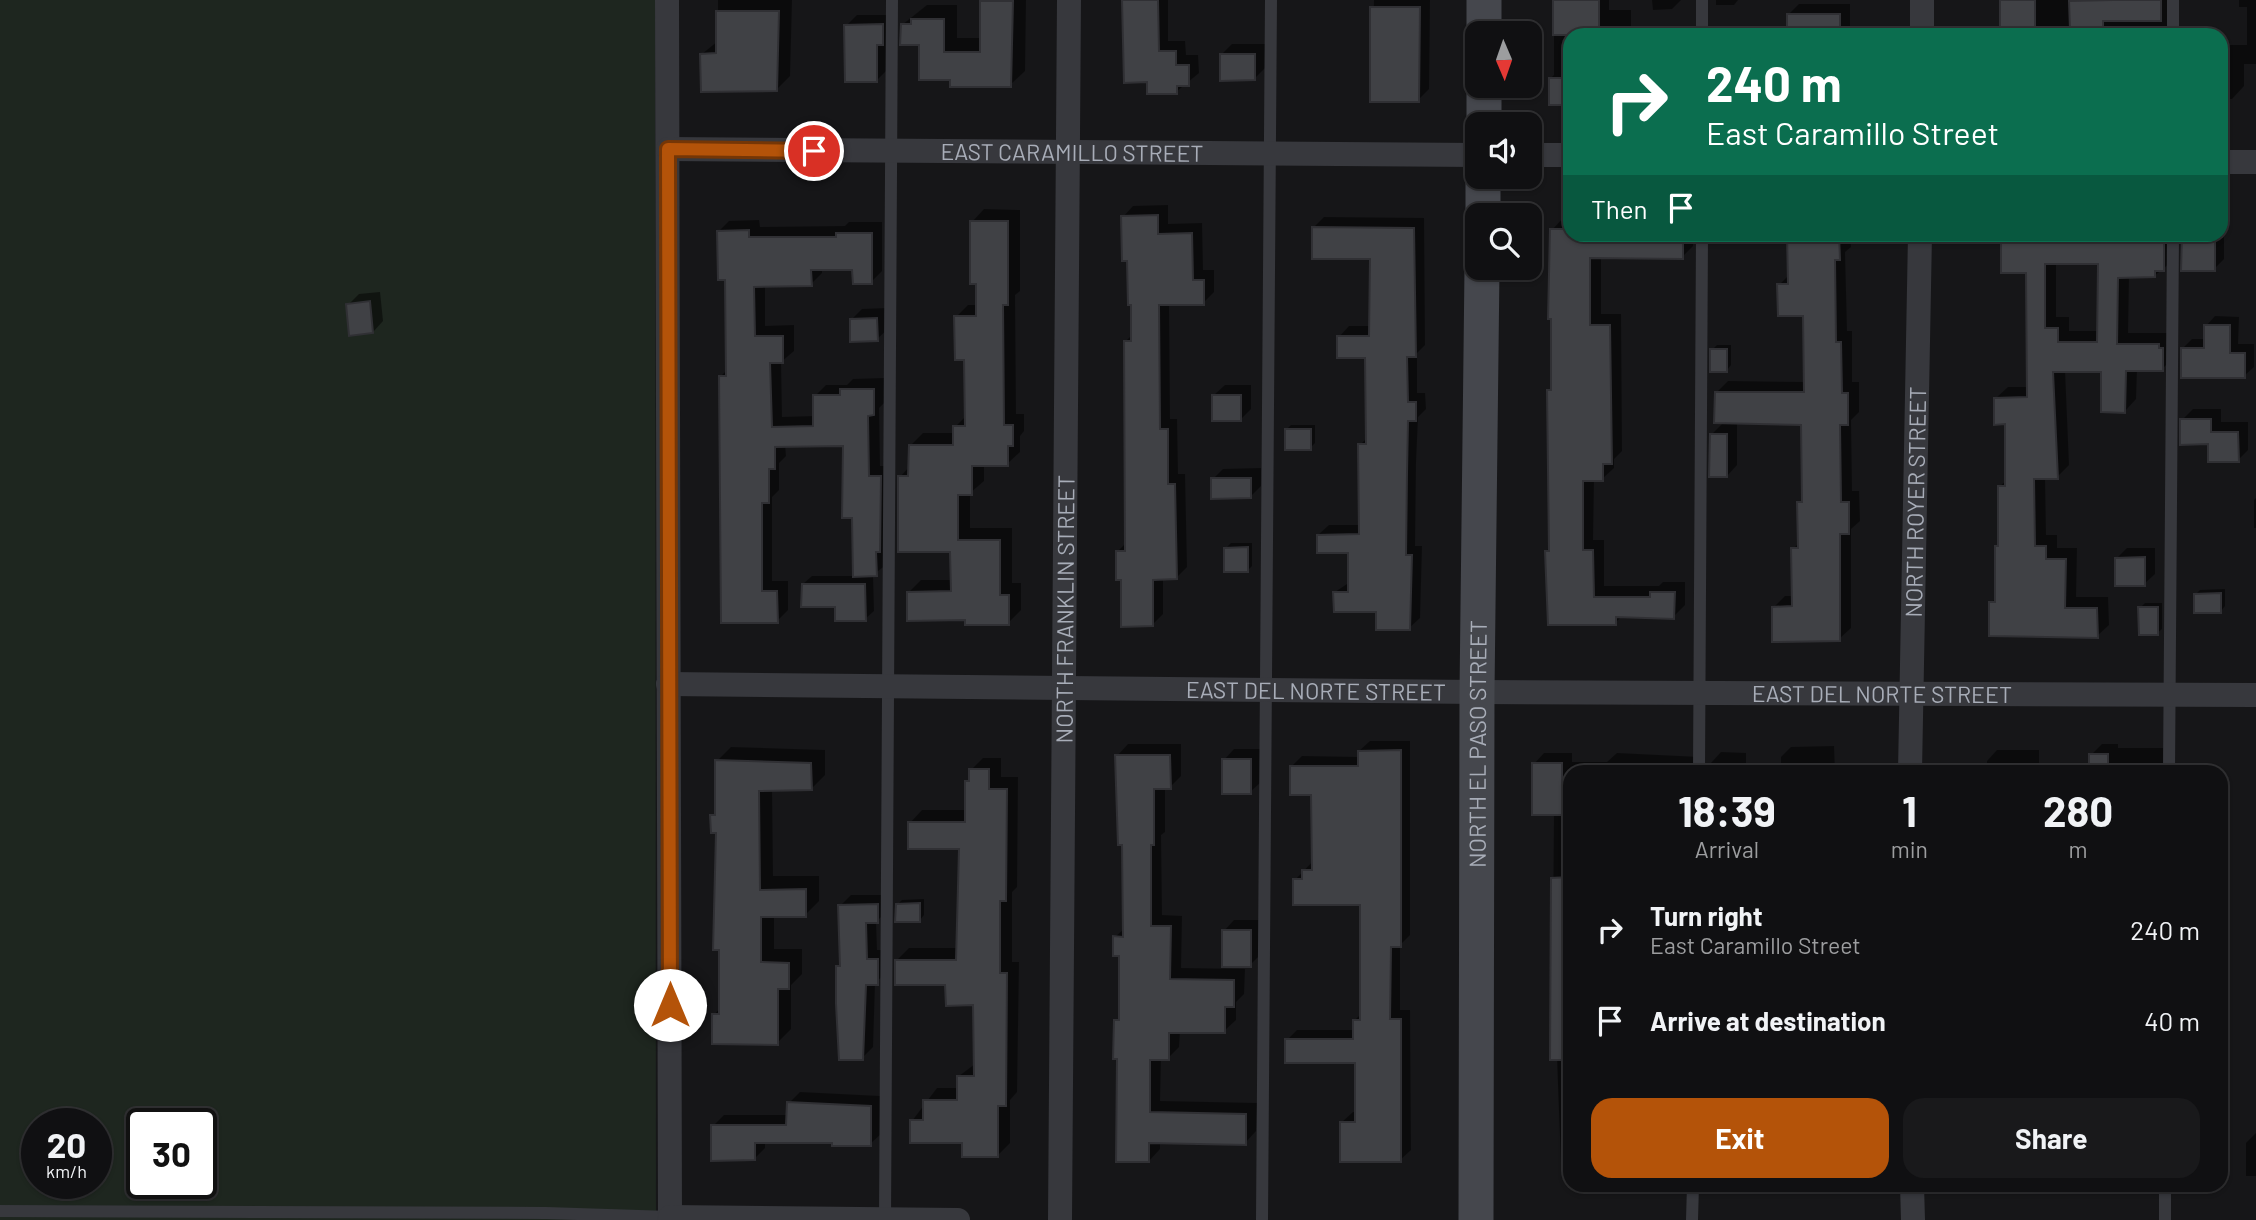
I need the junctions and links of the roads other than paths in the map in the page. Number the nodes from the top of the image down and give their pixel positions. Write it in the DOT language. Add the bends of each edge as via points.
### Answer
graph roads {
  1 [pos="667,0"];
  2 [pos="892,0"];
  3 [pos="1069,0"];
  4 [pos="1271,0"];
  5 [pos="1484,0"];
  6 [pos="1702,0"];
  7 [pos="1922,0"];
  8 [pos="2173,0"];
  9 [pos="1484,21"];
  10 [pos="1702,28"];
  11 [pos="1922,28"];
  12 [pos="2173,28"];
  13 [pos="668,149"];
  14 [pos="890,152"];
  15 [pos="1069,153"];
  16 [pos="1270,153"];
  17 [pos="1465,155"];
  18 [pos="1542,155"];
  19 [pos="1563,155"];
  20 [pos="2228,162"];
  21 [pos="2256,162"];
  22 [pos="1702,242"];
  23 [pos="1920,242"];
  24 [pos="2173,242"];
  25 [pos="1482,280"];
  26 [pos="668,684"];
  27 [pos="887,686"];
  28 [pos="1065,688"];
  29 [pos="1266,689"];
  30 [pos="1700,691"];
  31 [pos="1477,692"];
  32 [pos="1910,692"];
  33 [pos="2170,694"];
  34 [pos="2256,695"];
  35 [pos="1699,765"];
  36 [pos="1910,765"];
  37 [pos="2169,765"];
  38 [pos="1693,1192"];
  39 [pos="1912,1192"];
  40 [pos="2165,1192"];
  41 [pos="0,1211"];
  42 [pos="670,1218"];
  43 [pos="885,1220"];
  44 [pos="958,1220"];
  45 [pos="1060,1220"];
  46 [pos="1262,1220"];
  47 [pos="1476,1220"];
  48 [pos="1692,1220"];
  49 [pos="1913,1220"];
  50 [pos="2165,1220"];
  1 -- 13 [label="street"];
  2 -- 14 [label="lane"];
  3 -- 15 [label="street, NORTH FRANKLIN STREET"];
  4 -- 16 [label="lane"];
  5 -- 9 [label="street"];
  6 -- 10 [label="lane"];
  7 -- 11 [label="street"];
  8 -- 12 [label="lane"];
  13 -- 14 [label="street, EAST CARAMILLO STREET"];
  13 -- 26 [label="street"];
  14 -- 15 [label="street, EAST CARAMILLO STREET"];
  14 -- 27 [label="lane"];
  15 -- 16 [label="street, EAST CARAMILLO STREET"];
  15 -- 28 [label="street, NORTH FRANKLIN STREET"];
  16 -- 17 [label="street, EAST CARAMILLO STREET"];
  16 -- 29 [label="lane"];
  18 -- 19 [label="street"];
  20 -- 21 [label="street"];
  22 -- 30 [label="lane"];
  23 -- 32 [label="street, NORTH ROYER STREET"];
  24 -- 33 [label="lane"];
  25 -- 31 [label="street, NORTH EL PASO STREET"];
  26 -- 27 [label="street, EAST DEL NORTE STREET"];
  26 -- 42 [label="street"];
  27 -- 28 [label="street, EAST DEL NORTE STREET"];
  27 -- 43 [label="lane"];
  28 -- 29 [label="street, EAST DEL NORTE STREET"];
  28 -- 45 [label="street, NORTH FRANKLIN STREET"];
  29 -- 31 [label="street, EAST DEL NORTE STREET"];
  29 -- 46 [label="lane"];
  30 -- 31 [label="street, EAST DEL NORTE STREET"];
  30 -- 32 [label="street, EAST DEL NORTE STREET"];
  30 -- 35 [label="lane"];
  31 -- 47 [label="street, NORTH EL PASO STREET"];
  32 -- 33 [label="street, EAST DEL NORTE STREET"];
  32 -- 36 [label="street, NORTH ROYER STREET"];
  33 -- 34 [label="street, EAST DEL NORTE STREET"];
  33 -- 37 [label="lane"];
  38 -- 48 [label="lane"];
  39 -- 49 [label="street"];
  40 -- 50 [label="lane"];
  41 -- 42 [label="lane" via="533,1213"];
  42 -- 43 [label="street"];
  43 -- 44 [label="street"];
}
